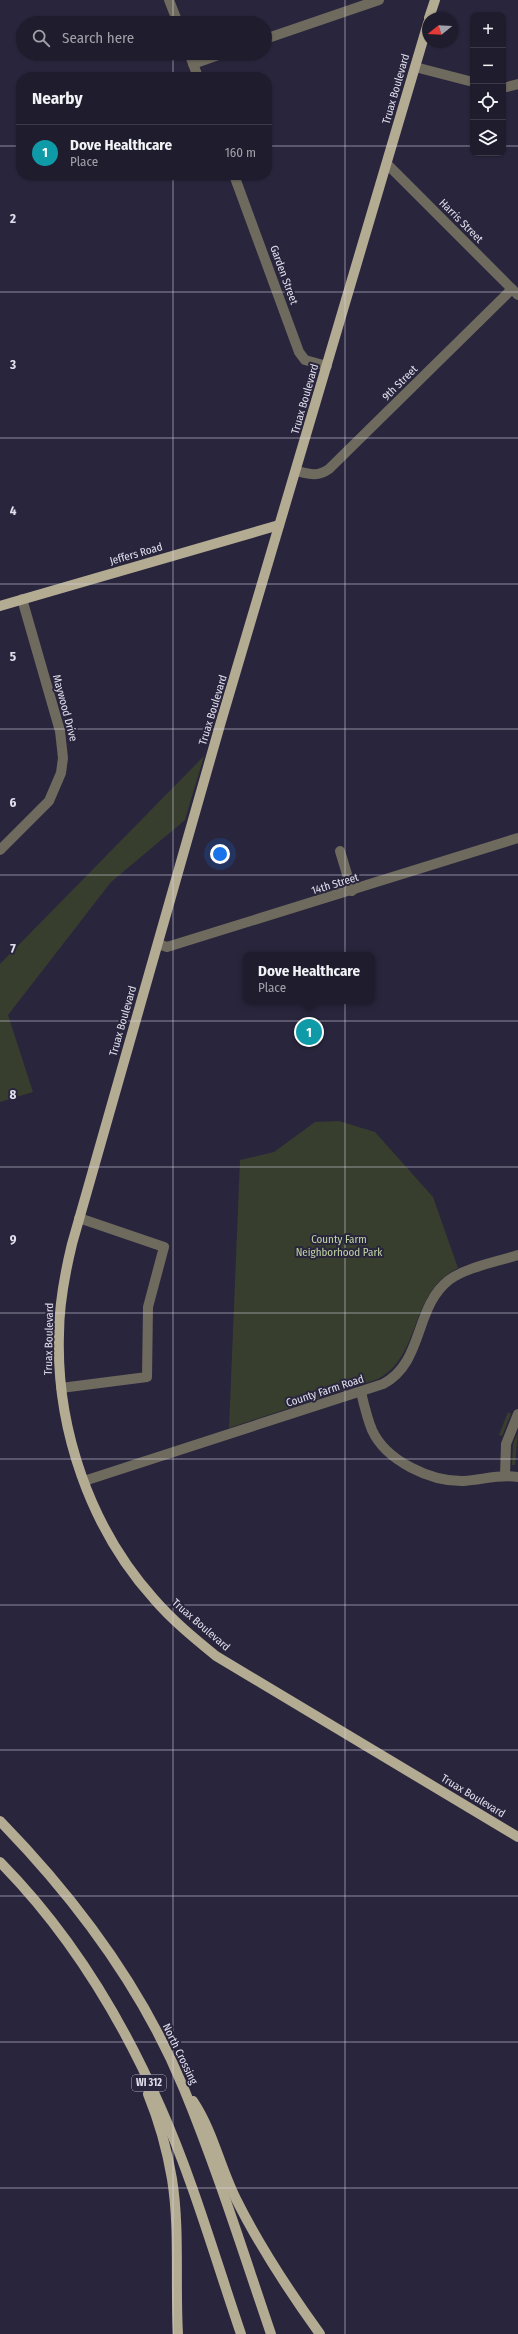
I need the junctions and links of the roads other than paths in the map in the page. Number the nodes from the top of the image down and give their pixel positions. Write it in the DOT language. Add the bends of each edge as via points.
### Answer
graph roads {
  1 [pos="169,0"];
  2 [pos="380,0"];
  3 [pos="435,0"];
  4 [pos="432,12"];
  5 [pos="175,16"];
  6 [pos="272,37"];
  7 [pos="422,43"];
  8 [pos="192,60"];
  9 [pos="204,60"];
  10 [pos="193,64"];
  11 [pos="415,67"];
  12 [pos="196,72"];
  13 [pos="470,81"];
  14 [pos="518,84"];
  15 [pos="506,87"];
  16 [pos="386,164"];
  17 [pos="236,180"];
  18 [pos="515,292"];
  19 [pos="327,366"];
  20 [pos="297,471"];
  21 [pos="279,525"];
  22 [pos="22,599"];
  23 [pos="0,606"];
  24 [pos="518,838"];
  25 [pos="0,850"];
  26 [pos="340,851"];
  27 [pos="352,891"];
  28 [pos="158,944"];
  29 [pos="79,1218"];
  30 [pos="518,1255"];
  31 [pos="61,1388"];
  32 [pos="360,1392"];
  33 [pos="518,1414"];
  34 [pos="505,1475"];
  35 [pos="518,1477"];
  36 [pos="84,1481"];
  37 [pos="0,1821"];
  38 [pos="518,1837"];
  39 [pos="0,1862"];
  40 [pos="138,2057"];
  41 [pos="184,2088"];
  42 [pos="178,2334"];
  43 [pos="241,2334"];
  44 [pos="271,2334"];
  45 [pos="320,2334"];
  1 -- 5 [label="street"];
  2 -- 6 [label="street"];
  3 -- 4 [label="main road"];
  7 -- 11 [label="main road, Truax Boulevard"];
  8 -- 10 [label="street"];
  9 -- 10 [label="street"];
  10 -- 12 [label="street"];
  11 -- 13 [label="street"];
  11 -- 16 [label="main road, Truax Boulevard"];
  14 -- 15 [label="street"];
  16 -- 18 [label="street, Harris Street"];
  16 -- 19 [label="main road, Truax Boulevard"];
  17 -- 19 [label="street, Garden Street" via="299,352 305,360"];
  18 -- 20 [label="street, 9th Street" via="330,469 323,474 315,475"];
  19 -- 20 [label="main road, Truax Boulevard"];
  20 -- 21 [label="main road, Truax Boulevard"];
  21 -- 22 [label="main road, Jeffers Road"];
  21 -- 28 [label="main road, Truax Boulevard"];
  22 -- 23 [label="main road, Jeffers Road"];
  22 -- 25 [label="street, Maywood Drive" via="60,731 63,758 61,773 49,801"];
  24 -- 27 [label="street, 14th Street"];
  26 -- 27 [label="street"];
  27 -- 28 [label="street, 14th Street" via="168,947"];
  28 -- 29 [label="main road, Truax Boulevard"];
  29 -- 31 [label="main road, Truax Boulevard" via="61,1296 58,1333"];
  29 -- 31 [label="street" via="164,1247 148,1307 146,1377"];
  30 -- 32 [label="street, County Farm Road" via="464,1272 442,1286 432,1301 402,1370 392,1379"];
  31 -- 36 [label="main road, Truax Boulevard" via="69,1432"];
  32 -- 34 [label="street" via="372,1430 383,1448 415,1469 454,1481"];
  32 -- 36 [label="street, County Farm Road"];
  33 -- 34 [label="street" via="506,1444"];
  34 -- 35 [label="street"];
  36 -- 38 [label="main road, Truax Boulevard" via="117,1548 135,1575 172,1618 216,1656"];
  37 -- 41 [label="main road, North Crossing" via="70,1898 103,1942 149,2017"];
  39 -- 40 [label="main road, WI 312" via="49,1918 82,1963 112,2009"];
  40 -- 42 [label="main road" via="144,2084 165,2143 172,2180"];
  40 -- 43 [label="main road, WI 312" via="182,2161"];
  41 -- 44 [label="main road, North Crossing"];
  41 -- 45 [label="main road" via="202,2115 235,2198 259,2243"];
}
